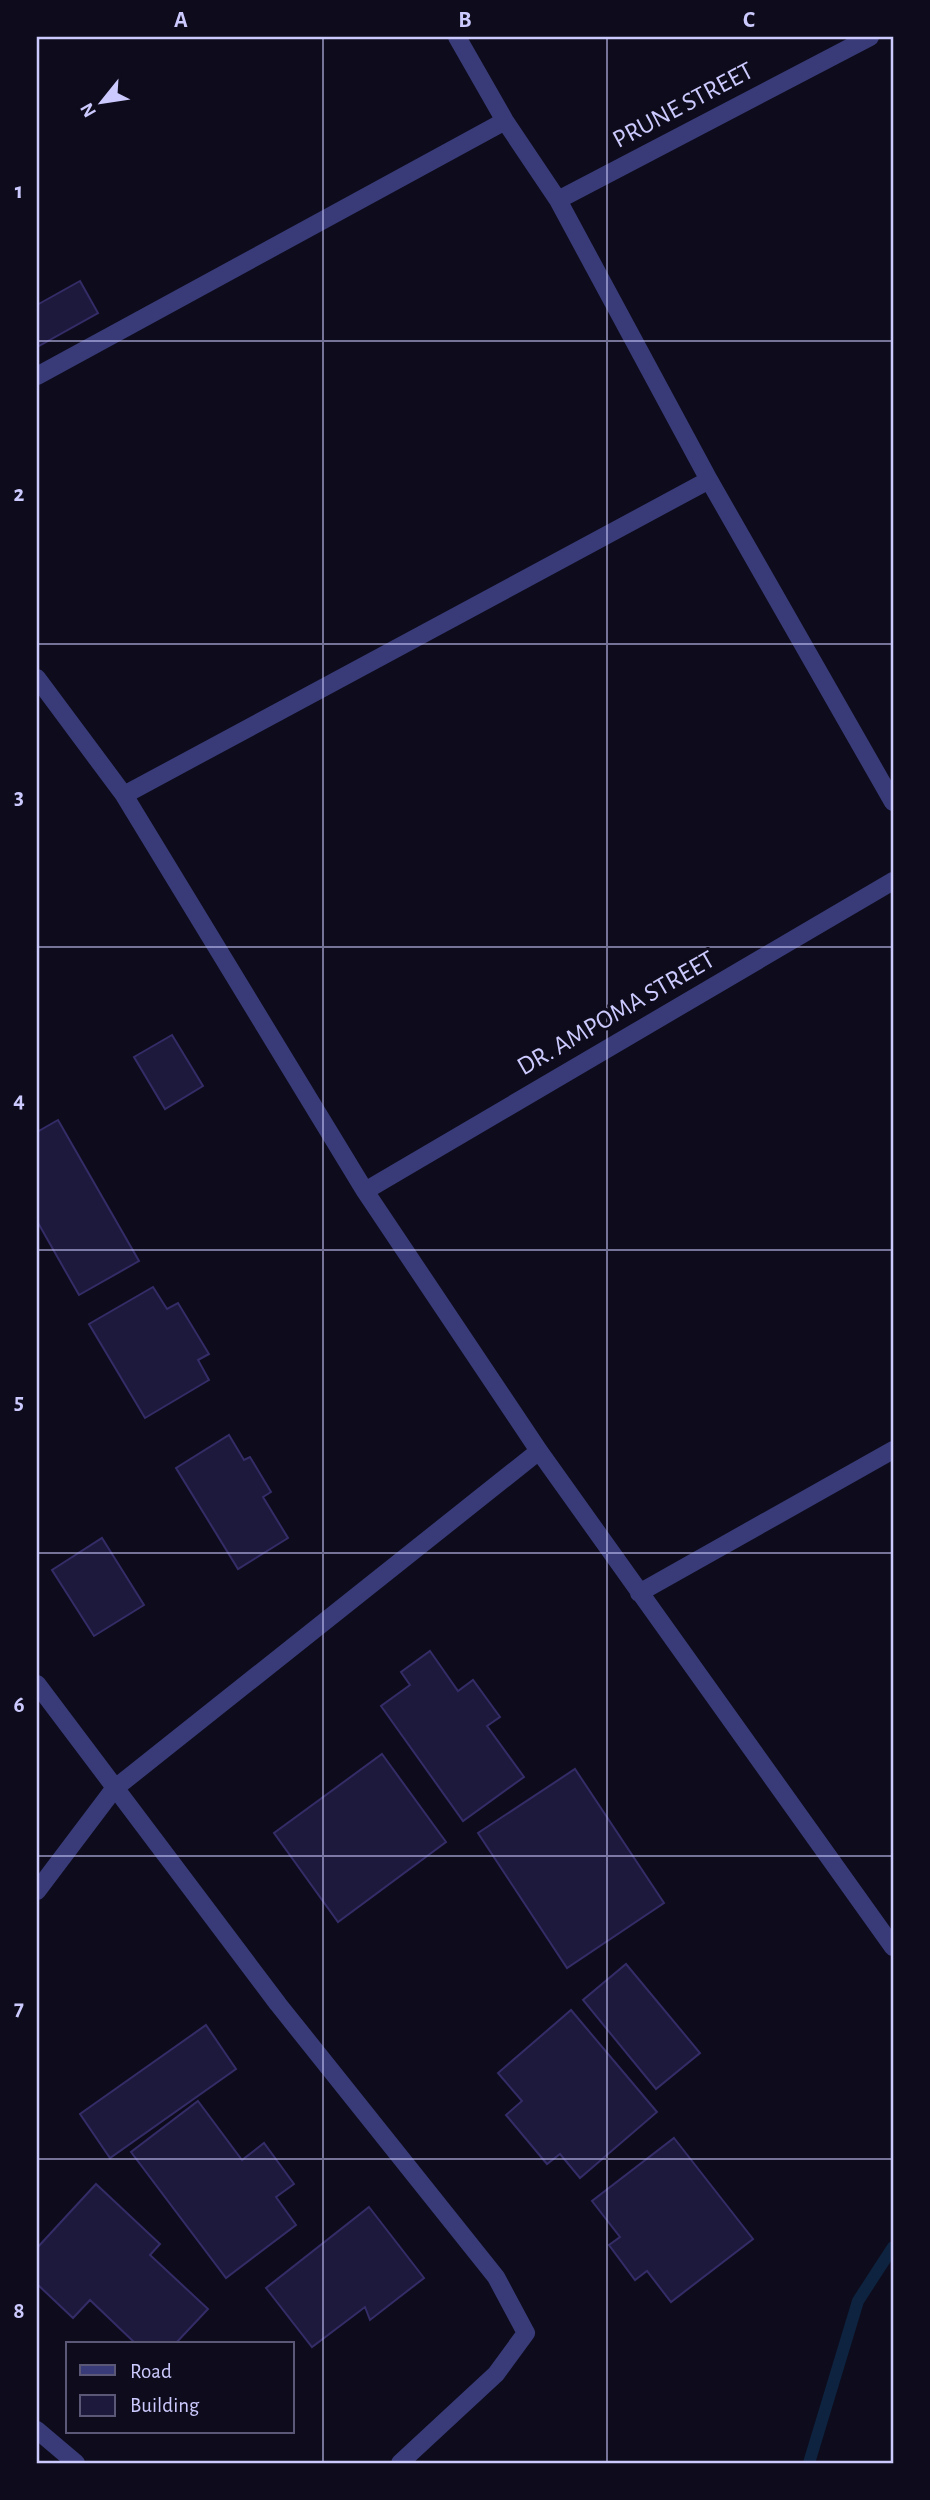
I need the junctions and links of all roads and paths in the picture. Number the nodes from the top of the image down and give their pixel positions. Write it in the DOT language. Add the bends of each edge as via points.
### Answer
graph roads {
  1 [pos="457,37"];
  2 [pos="870,37"];
  3 [pos="505,121"];
  4 [pos="558,200"];
  5 [pos="37,376"];
  6 [pos="709,480"];
  7 [pos="37,678"];
  8 [pos="124,795"];
  9 [pos="893,802"];
  10 [pos="893,881"];
  11 [pos="365,1191"];
  12 [pos="893,1450"];
  13 [pos="539,1451"];
  14 [pos="639,1593"];
  15 [pos="37,1684"];
  16 [pos="114,1789"];
  17 [pos="37,1891"];
  18 [pos="893,1947"];
  19 [pos="37,2430"];
  20 [pos="76,2463"];
  21 [pos="400,2463"];
  1 -- 3 [label="street"];
  2 -- 4 [label="street, PRUNE STREET"];
  3 -- 4 [label="street"];
  3 -- 5 [label="street"];
  4 -- 6 [label="street"];
  6 -- 8 [label="street"];
  6 -- 9 [label="street"];
  7 -- 8 [label="street"];
  8 -- 11 [label="street"];
  10 -- 11 [label="street, DR. AMPOMA STREET"];
  11 -- 13 [label="street"];
  12 -- 14 [label="street"];
  13 -- 14 [label="street"];
  13 -- 16 [label="street"];
  14 -- 18 [label="street"];
  15 -- 16 [label="street"];
  16 -- 17 [label="street"];
  16 -- 21 [label="street" via="496,2277 526,2333 496,2374"];
  19 -- 20 [label="street"];
}
